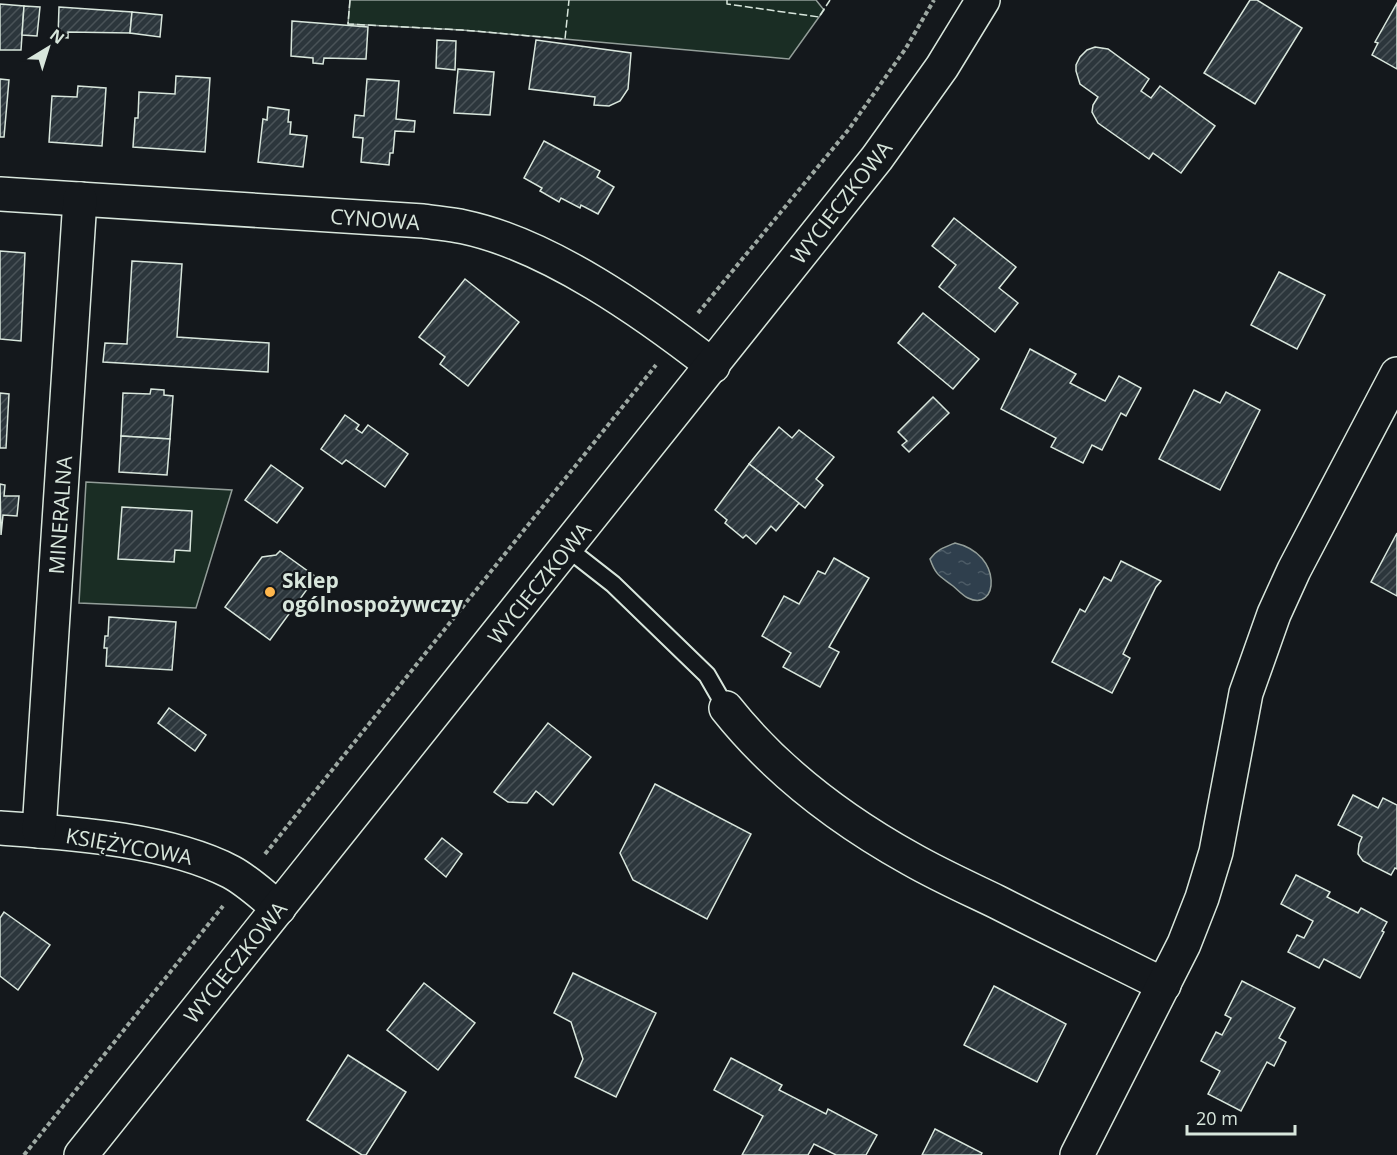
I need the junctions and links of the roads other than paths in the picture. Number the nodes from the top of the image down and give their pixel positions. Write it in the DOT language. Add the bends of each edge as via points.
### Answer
graph roads {
  1 [pos="983,0"];
  2 [pos="0,194"];
  3 [pos="80,199"];
  4 [pos="713,366"];
  5 [pos="1392,393"];
  6 [pos="567,548"];
  7 [pos="726,708"];
  8 [pos="0,828"];
  9 [pos="39,831"];
  10 [pos="279,908"];
  11 [pos="1164,985"];
  12 [pos="81,1155"];
  13 [pos="1077,1155"];
  1 -- 4 [label="street, WYCIECZKOWA" via="878,158"];
  2 -- 3 [label="street, CYNOWA"];
  3 -- 4 [label="street, CYNOWA" via="465,227 507,241 598,285"];
  3 -- 9 [label="street, MINERALNA"];
  4 -- 6 [label="street, WYCIECZKOWA"];
  5 -- 11 [label="street" via="1294,570 1274,614 1246,693 1226,803 1202,898"];
  6 -- 7 [label="lane" via="614,584 707,675"];
  6 -- 10 [label="street, WYCIECZKOWA"];
  7 -- 11 [label="street" via="770,758 861,829 912,860"];
  8 -- 9 [label="street, KSIĘŻYCOWA"];
  9 -- 10 [label="street, KSIĘŻYCOWA" via="91,836 204,860 232,873"];
  10 -- 12 [label="street, WYCIECZKOWA"];
  11 -- 13 [label="street"];
}
